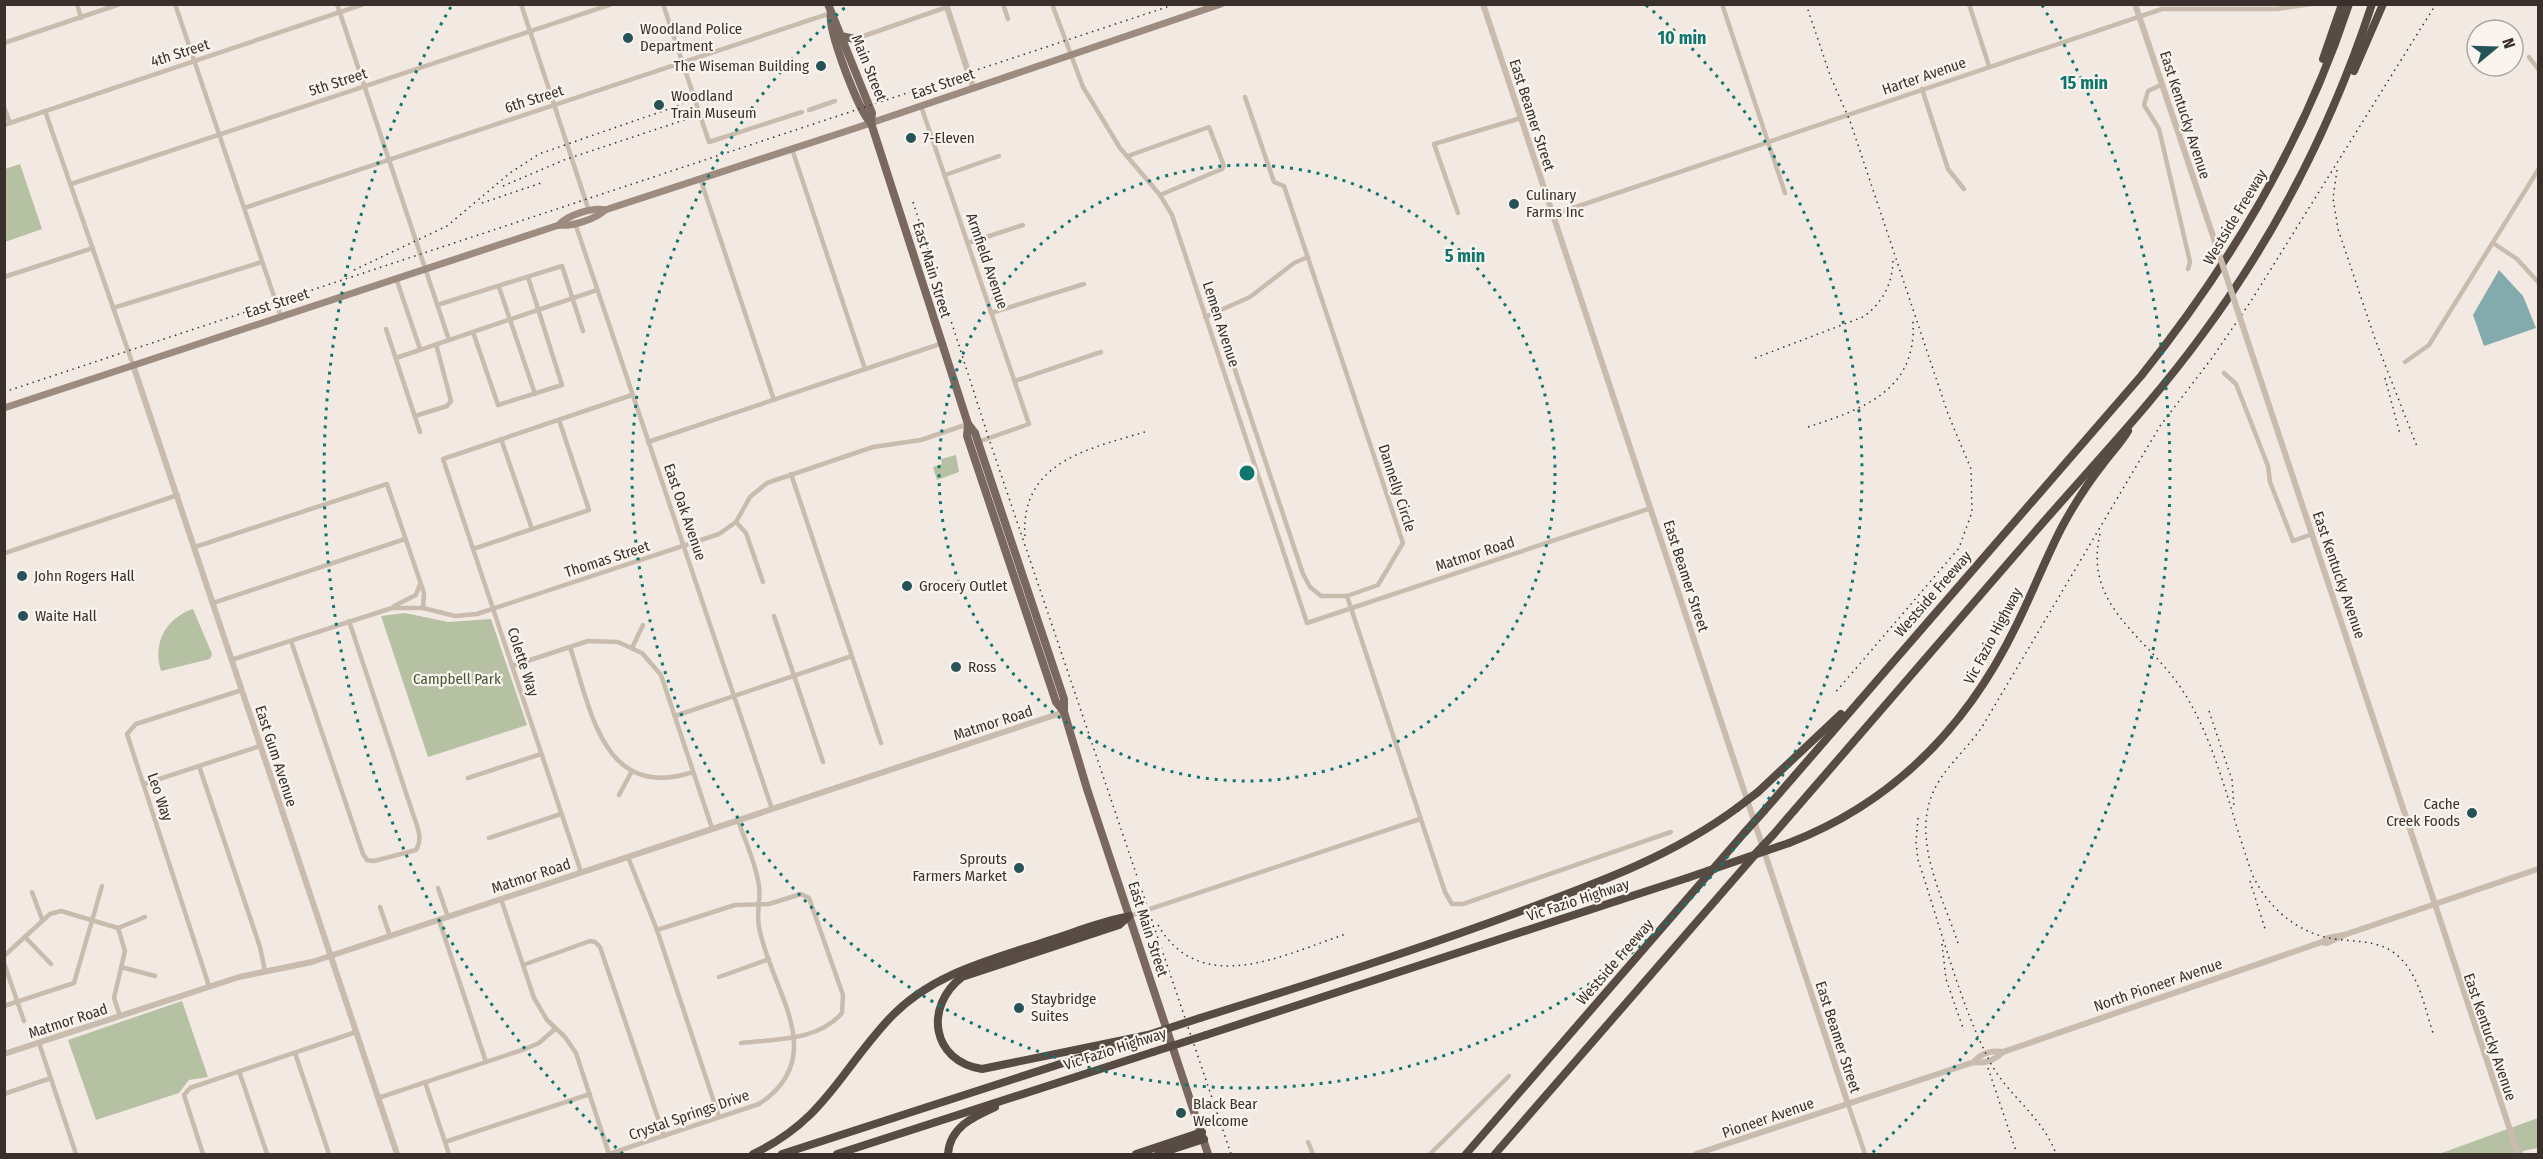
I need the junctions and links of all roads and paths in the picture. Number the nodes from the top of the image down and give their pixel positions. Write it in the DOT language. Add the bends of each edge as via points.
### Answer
graph roads {
  1 [pos="77,4"];
  2 [pos="120,4"];
  3 [pos="175,4"];
  4 [pos="338,4"];
  5 [pos="364,4"];
  6 [pos="521,4"];
  7 [pos="612,4"];
  8 [pos="663,4"];
  9 [pos="1003,4"];
  10 [pos="1052,4"];
  11 [pos="1221,4"];
  12 [pos="1483,4"];
  13 [pos="1722,4"];
  14 [pos="1969,4"];
  15 [pos="2135,4"];
  16 [pos="2311,4"];
  17 [pos="2342,4"];
  18 [pos="2349,4"];
  19 [pos="2372,4"];
  20 [pos="2383,4"];
  21 [pos="946,6"];
  22 [pos="830,10"];
  23 [pos="340,12"];
  24 [pos="2139,16"];
  25 [pos="81,18"];
  26 [pos="1008,19"];
  27 [pos="530,32"];
  28 [pos="841,36"];
  29 [pos="855,39"];
  30 [pos="4,43"];
  31 [pos="847,50"];
  32 [pos="1069,55"];
  33 [pos="2529,57"];
  34 [pos="194,61"];
  35 [pos="683,62"];
  36 [pos="1989,66"];
  37 [pos="2538,69"];
  38 [pos="2161,85"];
  39 [pos="365,86"];
  40 [pos="973,87"];
  41 [pos="1922,88"];
  42 [pos="2314,95"];
  43 [pos="1245,97"];
  44 [pos="835,101"];
  45 [pos="554,105"];
  46 [pos="921,106"];
  47 [pos="4,107"];
  48 [pos="809,110"];
  49 [pos="45,111"];
  50 [pos="802,112"];
  51 [pos="1521,118"];
  52 [pos="871,123"];
  53 [pos="7,124"];
  54 [pos="219,134"];
  55 [pos="1768,142"];
  56 [pos="792,149"];
  57 [pos="999,156"];
  58 [pos="1128,156"];
  59 [pos="389,160"];
  60 [pos="2538,170"];
  61 [pos="945,175"];
  62 [pos="700,178"];
  63 [pos="70,184"];
  64 [pos="1964,189"];
  65 [pos="1785,193"];
  66 [pos="1160,195"];
  67 [pos="2289,200"];
  68 [pos="244,208"];
  69 [pos="605,210"];
  70 [pos="589,211"];
  71 [pos="1458,213"];
  72 [pos="1552,215"];
  73 [pos="575,223"];
  74 [pos="559,225"];
  75 [pos="1023,225"];
  76 [pos="968,243"];
  77 [pos="2493,243"];
  78 [pos="93,248"];
  79 [pos="1308,257"];
  80 [pos="262,261"];
  81 [pos="426,268"];
  82 [pos="2188,269"];
  83 [pos="4,277"];
  84 [pos="396,278"];
  85 [pos="528,278"];
  86 [pos="2538,282"];
  87 [pos="1084,284"];
  88 [pos="499,287"];
  89 [pos="597,291"];
  90 [pos="572,298"];
  91 [pos="438,305"];
  92 [pos="113,308"];
  93 [pos="538,311"];
  94 [pos="991,312"];
  95 [pos="281,317"];
  96 [pos="1205,317"];
  97 [pos="510,320"];
  98 [pos="386,329"];
  99 [pos="583,331"];
  100 [pos="473,332"];
  101 [pos="449,340"];
  102 [pos="1225,340"];
  103 [pos="436,344"];
  104 [pos="940,344"];
  105 [pos="420,349"];
  106 [pos="1101,352"];
  107 [pos="1231,357"];
  108 [pos="396,358"];
  109 [pos="1220,360"];
  110 [pos="2405,362"];
  111 [pos="133,365"];
  112 [pos="865,369"];
  113 [pos="2224,372"];
  114 [pos="1014,381"];
  115 [pos="535,394"];
  116 [pos="633,395"];
  117 [pos="774,400"];
  118 [pos="4,408"];
  119 [pos="415,416"];
  120 [pos="2136,417"];
  121 [pos="559,420"];
  122 [pos="968,424"];
  123 [pos="420,432"];
  124 [pos="501,439"];
  125 [pos="648,442"];
  126 [pos="978,442"];
  127 [pos="791,474"];
  128 [pos="1274,489"];
  129 [pos="1264,492"];
  130 [pos="178,495"];
  131 [pos="1651,508"];
  132 [pos="736,522"];
  133 [pos="532,529"];
  134 [pos="2312,534"];
  135 [pos="405,539"];
  136 [pos="683,546"];
  137 [pos="195,548"];
  138 [pos="473,549"];
  139 [pos="5,553"];
  140 [pos="420,582"];
  141 [pos="763,582"];
  142 [pos="1347,597"];
  143 [pos="213,603"];
  144 [pos="423,608"];
  145 [pos="1351,608"];
  146 [pos="388,609"];
  147 [pos="493,609"];
  148 [pos="774,616"];
  149 [pos="349,621"];
  150 [pos="1307,623"];
  151 [pos="643,625"];
  152 [pos="291,640"];
  153 [pos="570,647"];
  154 [pos="632,648"];
  155 [pos="852,656"];
  156 [pos="231,660"];
  157 [pos="512,666"];
  158 [pos="794,676"];
  159 [pos="1872,686"];
  160 [pos="242,690"];
  161 [pos="734,696"];
  162 [pos="1064,712"];
  163 [pos="675,716"];
  164 [pos="881,743"];
  165 [pos="260,746"];
  166 [pos="541,754"];
  167 [pos="823,762"];
  168 [pos="200,766"];
  169 [pos="632,771"];
  170 [pos="693,772"];
  171 [pos="468,778"];
  172 [pos="144,784"];
  173 [pos="620,795"];
  174 [pos="772,809"];
  175 [pos="561,814"];
  176 [pos="1420,819"];
  177 [pos="738,820"];
  178 [pos="712,828"];
  179 [pos="1671,832"];
  180 [pos="489,838"];
  181 [pos="628,857"];
  182 [pos="2538,869"];
  183 [pos="581,872"];
  184 [pos="102,886"];
  185 [pos="438,888"];
  186 [pos="33,892"];
  187 [pos="501,899"];
  188 [pos="759,904"];
  189 [pos="2434,904"];
  190 [pos="380,907"];
  191 [pos="1129,916"];
  192 [pos="145,917"];
  193 [pos="448,917"];
  194 [pos="42,919"];
  195 [pos="439,920"];
  196 [pos="92,921"];
  197 [pos="118,928"];
  198 [pos="657,930"];
  199 [pos="390,936"];
  200 [pos="25,937"];
  201 [pos="4,956"];
  202 [pos="331,956"];
  203 [pos="769,959"];
  204 [pos="4,963"];
  205 [pos="51,964"];
  206 [pos="523,965"];
  207 [pos="121,967"];
  208 [pos="265,971"];
  209 [pos="155,976"];
  210 [pos="719,977"];
  211 [pos="209,986"];
  212 [pos="17,1002"];
  213 [pos="4,1006"];
  214 [pos="120,1016"];
  215 [pos="24,1021"];
  216 [pos="555,1029"];
  217 [pos="356,1032"];
  218 [pos="1148,1035"];
  219 [pos="795,1037"];
  220 [pos="39,1043"];
  221 [pos="741,1043"];
  222 [pos="295,1053"];
  223 [pos="4,1054"];
  224 [pos="486,1062"];
  225 [pos="239,1071"];
  226 [pos="1509,1076"];
  227 [pos="51,1078"];
  228 [pos="425,1082"];
  229 [pos="1028,1092"];
  230 [pos="4,1094"];
  231 [pos="590,1094"];
  232 [pos="378,1098"];
  233 [pos="1848,1104"];
  234 [pos="719,1117"];
  235 [pos="1203,1135"];
  236 [pos="664,1136"];
  237 [pos="445,1142"];
  238 [pos="1308,1142"];
  239 [pos="609,1154"];
  240 [pos="1209,1154"];
  241 [pos="76,1155"];
  242 [pos="203,1155"];
  243 [pos="267,1155"];
  244 [pos="329,1155"];
  245 [pos="397,1155"];
  246 [pos="449,1155"];
  247 [pos="753,1155"];
  248 [pos="782,1155"];
  249 [pos="837,1155"];
  250 [pos="948,1155"];
  251 [pos="1136,1155"];
  252 [pos="1158,1155"];
  253 [pos="1313,1155"];
  254 [pos="1430,1155"];
  255 [pos="1466,1155"];
  256 [pos="1495,1155"];
  257 [pos="1695,1155"];
  258 [pos="1865,1155"];
  259 [pos="2518,1155"];
  1 -- 25 [label="street"];
  2 -- 25 [label="street"];
  3 -- 34 [label="street"];
  4 -- 23 [label="street"];
  5 -- 23 [label="street, 4th Street"];
  6 -- 27 [label="street"];
  7 -- 27 [label="street, 5th Street"];
  8 -- 35 [label="street"];
  9 -- 26 [label="street"];
  10 -- 32 [label="street, Lemen Avenue"];
  11 -- 32 [label="main road, East Street"];
  12 -- 51 [label="street, East Beamer Street"];
  13 -- 55 [label="street"];
  14 -- 36 [label="street"];
  15 -- 24 [label="street, East Kentucky Avenue"];
  16 -- 24 [label="street, Harter Avenue" via="2277,9 2162,9"];
  17 -- 42 [label="highway"];
  18 -- 42 [label="highway, Westside Freeway"];
  19 -- 67 [label="highway" via="2348,71"];
  20 -- 67 [label="highway" via="2312,161"];
  21 -- 29 [label="street"];
  21 -- 40 [label="street"];
  22 -- 28 [label="main road, Main Street"];
  22 -- 35 [label="street, 6th Street"];
  22 -- 52 [label="main road, Main Street" via="829,21 862,116"];
  23 -- 34 [label="street, 4th Street"];
  23 -- 39 [label="street"];
  24 -- 36 [label="street, Harter Avenue"];
  24 -- 38 [label="street, East Kentucky Avenue"];
  25 -- 30 [label="street"];
  27 -- 39 [label="street, 5th Street"];
  27 -- 45 [label="street"];
  28 -- 29 [label="main road"];
  28 -- 31 [label="main road, Main Street"];
  29 -- 31 [label="main road"];
  31 -- 52 [label="main road, Main Street" via="872,113"];
  32 -- 40 [label="main road, East Street"];
  32 -- 58 [label="street, Lemen Avenue" via="1083,87"];
  33 -- 37 [label="street"];
  34 -- 49 [label="street, 4th Street"];
  34 -- 54 [label="street"];
  35 -- 45 [label="street, 6th Street"];
  35 -- 50 [label="street" via="709,142"];
  36 -- 41 [label="street, Harter Avenue"];
  38 -- 82 [label="street" via="2148,92 2144,105 2159,129 2190,262"];
  38 -- 134 [label="street, East Kentucky Avenue, bridge"];
  39 -- 54 [label="street, 5th Street"];
  39 -- 59 [label="street"];
  40 -- 46 [label="main road, East Street"];
  41 -- 55 [label="street, Harter Avenue"];
  41 -- 64 [label="street" via="1948,169"];
  42 -- 159 [label="highway, Westside Freeway" via="2256,212 2182,324"];
  43 -- 79 [label="street, Dannelly Circle" via="1274,182 1284,186"];
  44 -- 48 [label="street"];
  45 -- 59 [label="street, 6th Street"];
  45 -- 70 [label="street"];
  46 -- 52 [label="main road, East Street"];
  46 -- 61 [label="street, Armfield Avenue"];
  47 -- 53 [label="street"];
  49 -- 53 [label="street, 4th Street"];
  49 -- 63 [label="street"];
  51 -- 71 [label="street" via="1434,144"];
  51 -- 72 [label="street, East Beamer Street"];
  52 -- 56 [label="main road, East Street"];
  52 -- 104 [label="main road, East Main Street"];
  54 -- 63 [label="street, 5th Street"];
  54 -- 68 [label="street"];
  55 -- 65 [label="street"];
  55 -- 72 [label="street, Harter Avenue"];
  56 -- 62 [label="main road, East Street"];
  56 -- 112 [label="street"];
  57 -- 61 [label="street"];
  58 -- 66 [label="street, Lemen Avenue"];
  58 -- 66 [label="street" via="1209,127 1222,169"];
  59 -- 68 [label="street, 6th Street"];
  59 -- 81 [label="street"];
  60 -- 77 [label="street"];
  61 -- 76 [label="street, Armfield Avenue"];
  62 -- 69 [label="main road, East Street"];
  62 -- 117 [label="street"];
  63 -- 78 [label="street"];
  66 -- 96 [label="street, Lemen Avenue" via="1172,215"];
  67 -- 120 [label="highway" via="2219,312"];
  68 -- 80 [label="street"];
  69 -- 70 [label="main road, East Street"];
  69 -- 73 [label="main road, East Street"];
  70 -- 74 [label="main road, East Street"];
  72 -- 131 [label="street, East Beamer Street"];
  73 -- 74 [label="main road, East Street"];
  73 -- 89 [label="street, East Oak Avenue"];
  74 -- 81 [label="main road, East Street"];
  75 -- 76 [label="street"];
  76 -- 94 [label="street, Armfield Avenue"];
  77 -- 86 [label="street" via="2517,259"];
  77 -- 110 [label="street" via="2429,345"];
  78 -- 83 [label="street"];
  78 -- 92 [label="street"];
  79 -- 96 [label="street" via="1294,263 1251,297"];
  79 -- 142 [label="street, Dannelly Circle" via="1403,543 1378,585"];
  80 -- 92 [label="street"];
  80 -- 95 [label="street"];
  81 -- 84 [label="main road, East Street"];
  81 -- 91 [label="street"];
  84 -- 95 [label="main road, East Street"];
  84 -- 105 [label="street"];
  85 -- 88 [label="street"];
  85 -- 90 [label="street" via="562,266"];
  85 -- 93 [label="street"];
  87 -- 94 [label="street"];
  88 -- 91 [label="street"];
  88 -- 97 [label="street"];
  89 -- 90 [label="street"];
  89 -- 116 [label="street, East Oak Avenue"];
  90 -- 93 [label="street"];
  90 -- 99 [label="street"];
  91 -- 101 [label="street"];
  92 -- 111 [label="street"];
  93 -- 97 [label="street"];
  93 -- 115 [label="street" via="562,385"];
  94 -- 114 [label="street, Armfield Avenue"];
  95 -- 111 [label="main road, East Street"];
  96 -- 109 [label="street, Lemen Avenue"];
  97 -- 100 [label="street"];
  97 -- 115 [label="street"];
  98 -- 108 [label="street"];
  100 -- 101 [label="street"];
  100 -- 115 [label="street" via="496,403"];
  101 -- 103 [label="street"];
  102 -- 107 [label="street, Dannelly Circle"];
  103 -- 105 [label="street"];
  103 -- 119 [label="street" via="451,401 447,406"];
  104 -- 112 [label="street"];
  104 -- 122 [label="main road, East Main Street"];
  105 -- 108 [label="street"];
  106 -- 114 [label="street"];
  107 -- 109 [label="street"];
  107 -- 128 [label="street, Dannelly Circle"];
  108 -- 119 [label="street"];
  109 -- 129 [label="street, Lemen Avenue"];
  111 -- 118 [label="main road, East Street"];
  111 -- 130 [label="street, East Gum Avenue"];
  112 -- 117 [label="street"];
  113 -- 134 [label="street" via="2236,384 2293,541"];
  114 -- 126 [label="street, Armfield Avenue" via="1029,424"];
  116 -- 121 [label="street"];
  116 -- 125 [label="street, East Oak Avenue"];
  117 -- 125 [label="street"];
  119 -- 123 [label="street"];
  120 -- 229 [label="highway, Vic Fazio Highway, bridge" via="2076,503 1996,664 1975,697 1914,769 1873,801 1826,829 1789,843"];
  120 -- 256 [label="highway, bridge"];
  121 -- 124 [label="street"];
  121 -- 133 [label="street" via="589,510"];
  122 -- 126 [label="main road, East Main Street"];
  122 -- 127 [label="street, Thomas Street" via="921,440 873,447"];
  122 -- 162 [label="main road, East Main Street" via="967,436 1056,702"];
  124 -- 133 [label="street"];
  124 -- 138 [label="street, Colette Way" via="443,459"];
  125 -- 136 [label="street, East Oak Avenue"];
  126 -- 162 [label="main road, East Main Street" via="1064,699"];
  127 -- 132 [label="street, Thomas Street" via="761,486"];
  127 -- 155 [label="street"];
  128 -- 129 [label="street"];
  128 -- 142 [label="street, Dannelly Circle" via="1310,587 1321,596"];
  129 -- 150 [label="street, Lemen Avenue"];
  130 -- 137 [label="street, East Gum Avenue"];
  130 -- 139 [label="street"];
  131 -- 145 [label="street, Matmor Road"];
  131 -- 233 [label="street, East Beamer Street"];
  132 -- 136 [label="street, Thomas Street" via="719,534"];
  132 -- 141 [label="street" via="746,533"];
  133 -- 138 [label="street"];
  134 -- 189 [label="street, East Kentucky Avenue"];
  135 -- 137 [label="street" via="387,484"];
  135 -- 140 [label="street"];
  135 -- 143 [label="street"];
  136 -- 147 [label="street, Thomas Street"];
  136 -- 161 [label="street, East Oak Avenue"];
  137 -- 143 [label="street, East Gum Avenue"];
  138 -- 147 [label="street, Colette Way"];
  140 -- 144 [label="street"];
  140 -- 146 [label="street" via="416,595"];
  142 -- 145 [label="street"];
  143 -- 156 [label="street, East Gum Avenue"];
  144 -- 146 [label="street, Thomas Street"];
  144 -- 147 [label="street, Thomas Street" via="462,616"];
  145 -- 150 [label="street, Matmor Road"];
  145 -- 176 [label="street"];
  146 -- 149 [label="street, Thomas Street"];
  147 -- 157 [label="street, Colette Way"];
  148 -- 158 [label="street"];
  149 -- 152 [label="street, Thomas Street"];
  149 -- 152 [label="street" via="420,837 416,850 367,860"];
  151 -- 154 [label="street"];
  152 -- 156 [label="street, Thomas Street"];
  153 -- 154 [label="street" via="609,640"];
  153 -- 157 [label="street"];
  153 -- 169 [label="street" via="602,742 614,758"];
  154 -- 163 [label="street" via="656,667"];
  155 -- 158 [label="street"];
  155 -- 164 [label="street"];
  156 -- 160 [label="street, East Gum Avenue"];
  157 -- 166 [label="street, Colette Way"];
  158 -- 161 [label="street"];
  158 -- 167 [label="street"];
  159 -- 218 [label="highway, Vic Fazio Highway, bridge" via="1758,792 1688,842 1625,872 1426,946"];
  159 -- 255 [label="highway, Westside Freeway, bridge"];
  160 -- 165 [label="street, East Gum Avenue"];
  160 -- 172 [label="street, Leo Way" via="131,727 128,739"];
  161 -- 163 [label="street"];
  161 -- 174 [label="street, East Oak Avenue"];
  162 -- 174 [label="street, Matmor Road"];
  162 -- 191 [label="main road, East Main Street"];
  163 -- 170 [label="street"];
  165 -- 168 [label="street"];
  165 -- 202 [label="street, East Gum Avenue"];
  166 -- 171 [label="street"];
  166 -- 175 [label="street, Colette Way"];
  168 -- 172 [label="street"];
  168 -- 208 [label="street"];
  169 -- 170 [label="street" via="656,778"];
  169 -- 173 [label="street"];
  170 -- 178 [label="street"];
  172 -- 211 [label="street, Leo Way"];
  174 -- 177 [label="street, Matmor Road"];
  175 -- 180 [label="street"];
  175 -- 183 [label="street, Colette Way"];
  176 -- 179 [label="street" via="1452,904 1463,904"];
  176 -- 191 [label="street"];
  177 -- 178 [label="street, Matmor Road"];
  177 -- 188 [label="street, Crystal Springs Drive" via="756,872"];
  178 -- 181 [label="street, Matmor Road"];
  181 -- 183 [label="street, Matmor Road"];
  181 -- 198 [label="street"];
  182 -- 189 [label="street, North Pioneer Avenue"];
  183 -- 187 [label="street, Matmor Road"];
  184 -- 196 [label="street"];
  185 -- 193 [label="street"];
  186 -- 194 [label="street"];
  187 -- 193 [label="street, Matmor Road"];
  187 -- 206 [label="street"];
  188 -- 198 [label="street" via="735,905"];
  188 -- 203 [label="street, Crystal Springs Drive" via="758,926"];
  188 -- 219 [label="street" via="801,894 809,898 843,995 844,1005 836,1019 818,1031"];
  189 -- 233 [label="street, North Pioneer Avenue" via="2003,1052 1983,1054 1974,1062"];
  189 -- 259 [label="street, East Kentucky Avenue"];
  190 -- 199 [label="street"];
  191 -- 218 [label="highway" via="1119,925 962,977 940,1002 937,1023 940,1037 952,1055 982,1069"];
  191 -- 235 [label="main road, East Main Street"];
  191 -- 247 [label="highway" via="970,966 923,989 890,1018 811,1116"];
  192 -- 197 [label="street"];
  193 -- 195 [label="street, Matmor Road"];
  194 -- 196 [label="street" via="61,911"];
  194 -- 200 [label="street"];
  195 -- 199 [label="street, Matmor Road"];
  195 -- 224 [label="street"];
  196 -- 197 [label="street"];
  196 -- 212 [label="street" via="74,983"];
  197 -- 207 [label="street" via="125,951"];
  198 -- 234 [label="street"];
  199 -- 202 [label="street, Matmor Road"];
  200 -- 201 [label="street"];
  200 -- 205 [label="street"];
  202 -- 208 [label="street, Matmor Road"];
  202 -- 217 [label="street, East Gum Avenue"];
  203 -- 210 [label="street"];
  203 -- 219 [label="street, Crystal Springs Drive"];
  204 -- 212 [label="street"];
  206 -- 216 [label="street" via="539,1010"];
  206 -- 236 [label="street" via="590,941 600,947"];
  207 -- 209 [label="street"];
  207 -- 214 [label="street" via="114,998"];
  208 -- 211 [label="street, Matmor Road"];
  211 -- 214 [label="street, Matmor Road"];
  212 -- 213 [label="street"];
  212 -- 215 [label="street"];
  214 -- 220 [label="street, Matmor Road"];
  216 -- 224 [label="street" via="533,1046"];
  216 -- 231 [label="street" via="576,1053"];
  217 -- 222 [label="street"];
  217 -- 232 [label="street, East Gum Avenue"];
  218 -- 248 [label="highway, Vic Fazio Highway"];
  219 -- 221 [label="street"];
  219 -- 234 [label="street, Crystal Springs Drive" via="789,1074 772,1095 745,1110"];
  220 -- 223 [label="street, Matmor Road"];
  220 -- 227 [label="street"];
  222 -- 225 [label="street"];
  222 -- 244 [label="street"];
  224 -- 228 [label="street"];
  225 -- 242 [label="street" via="190,1088 184,1095"];
  225 -- 243 [label="street"];
  226 -- 254 [label="street"];
  227 -- 230 [label="street"];
  227 -- 241 [label="street"];
  228 -- 232 [label="street"];
  228 -- 237 [label="street"];
  229 -- 249 [label="highway, Vic Fazio Highway"];
  229 -- 250 [label="highway" via="962,1124 953,1136"];
  231 -- 237 [label="street"];
  231 -- 239 [label="street"];
  232 -- 245 [label="street, East Gum Avenue"];
  233 -- 257 [label="street, Pioneer Avenue"];
  233 -- 258 [label="street, East Beamer Street"];
  234 -- 236 [label="street, Crystal Springs Drive"];
  235 -- 240 [label="main road, East Main Street"];
  235 -- 251 [label="highway"];
  235 -- 252 [label="highway"];
  236 -- 239 [label="street, Crystal Springs Drive"];
  237 -- 246 [label="street"];
  238 -- 253 [label="street"];
}
